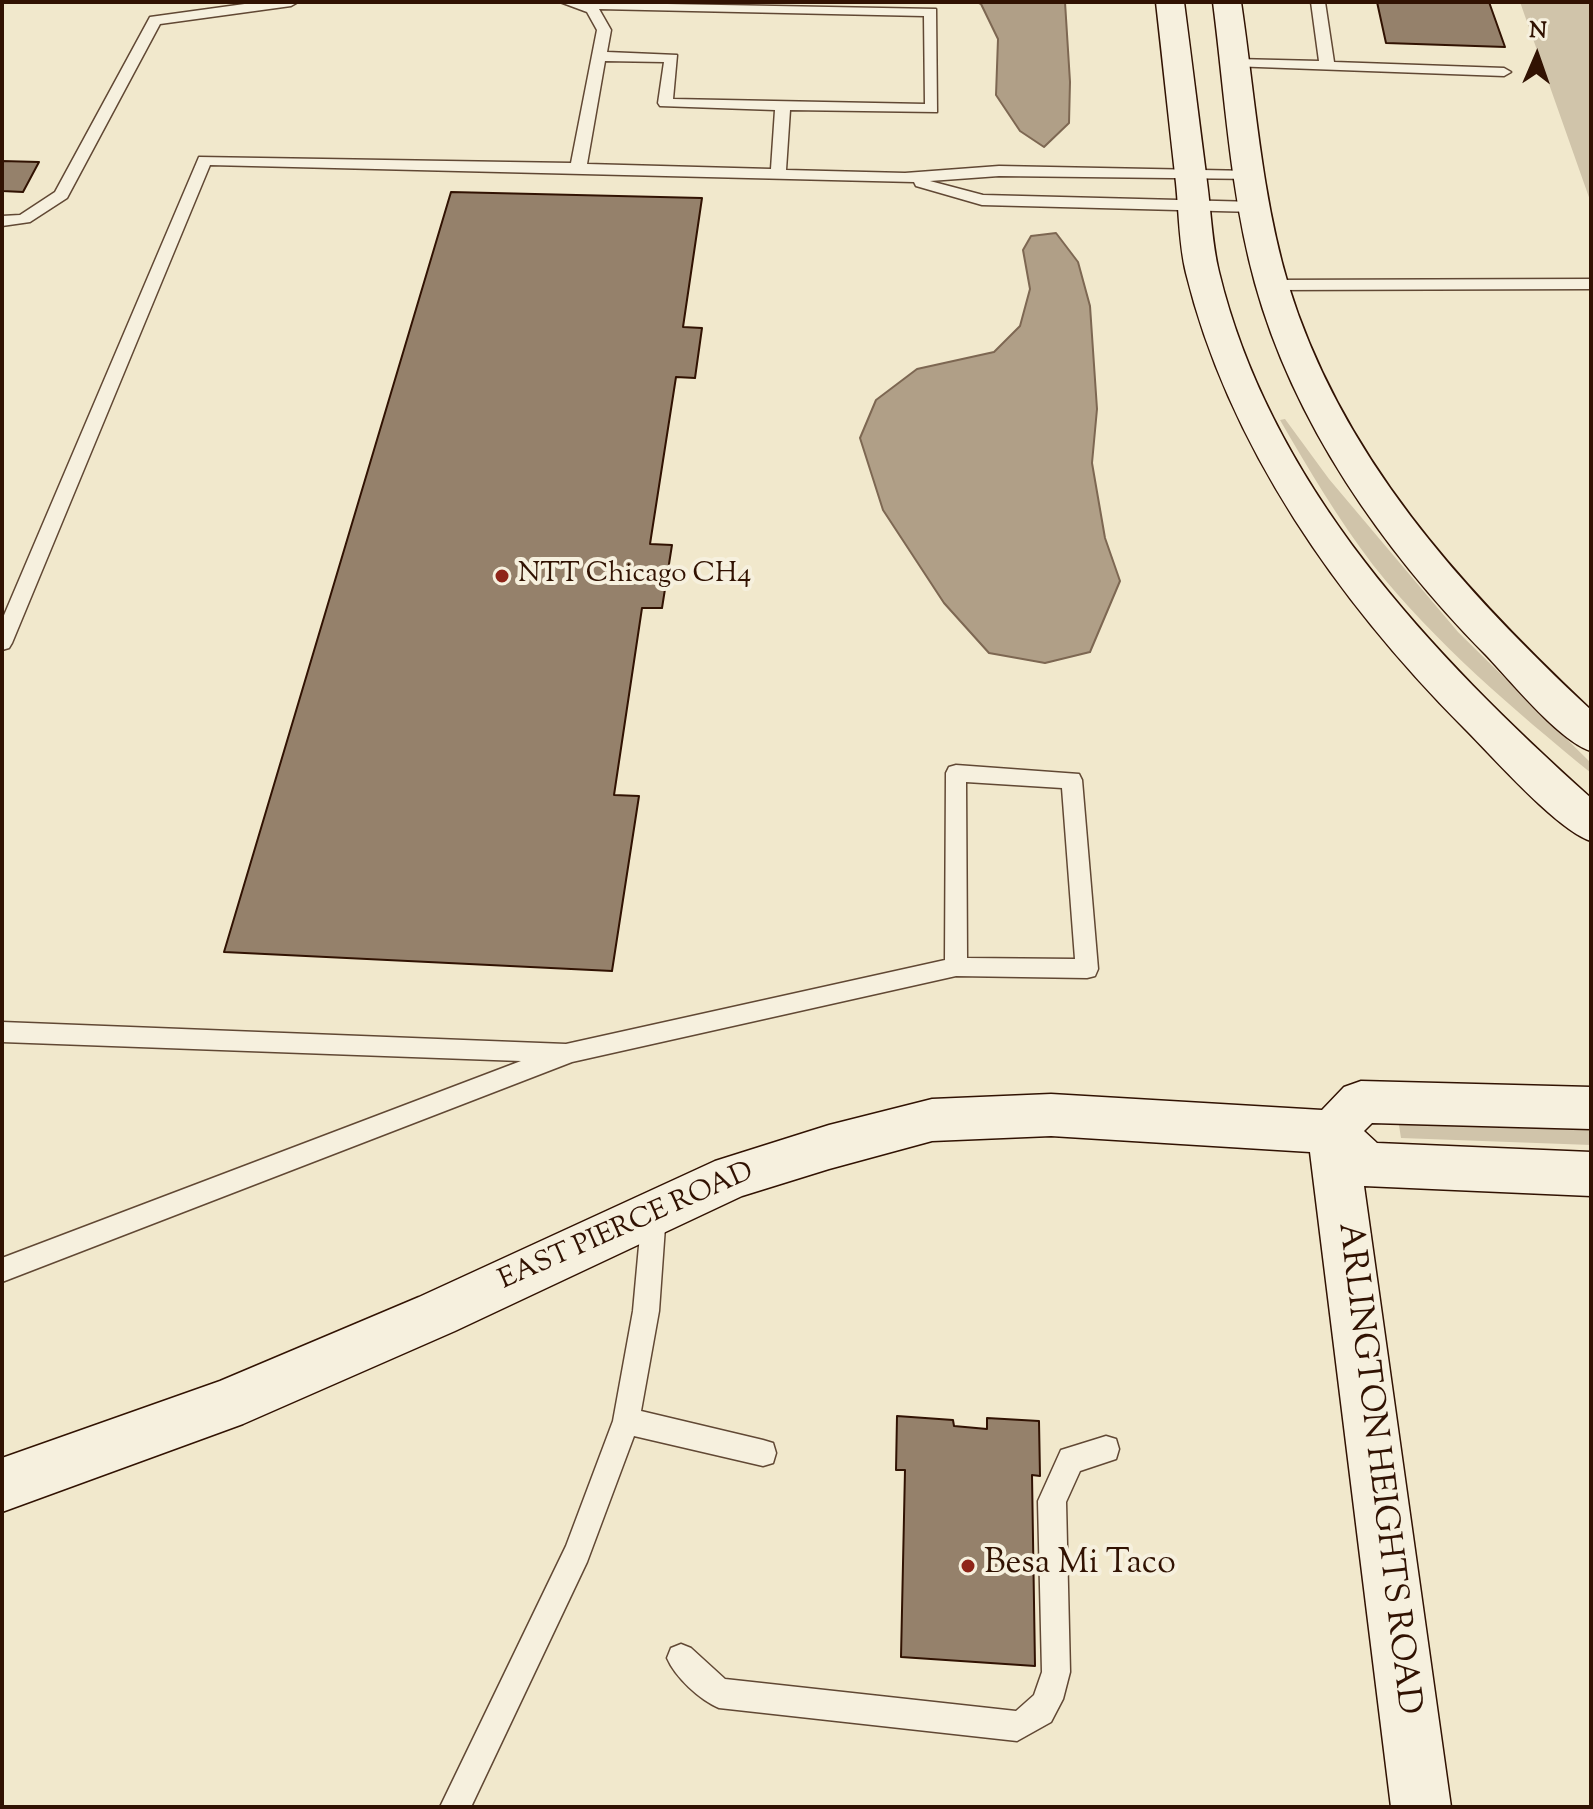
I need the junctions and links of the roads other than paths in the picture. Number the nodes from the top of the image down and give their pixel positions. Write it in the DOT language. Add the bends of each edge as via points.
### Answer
graph roads {
  1 [pos="291,2"];
  2 [pos="567,2"];
  3 [pos="1170,2"];
  4 [pos="1227,2"];
  5 [pos="1318,2"];
  6 [pos="600,9"];
  7 [pos="597,56"];
  8 [pos="1236,63"];
  9 [pos="1327,67"];
  10 [pos="1504,72"];
  11 [pos="783,106"];
  12 [pos="578,168"];
  13 [pos="778,174"];
  14 [pos="905,178"];
  15 [pos="1191,189"];
  16 [pos="1254,192"];
  17 [pos="2,221"];
  18 [pos="1591,284"];
  19 [pos="1272,285"];
  20 [pos="2,643"];
  21 [pos="1591,735"];
  22 [pos="1591,824"];
  23 [pos="956,967"];
  24 [pos="2,1032"];
  25 [pos="571,1052"];
  26 [pos="1591,1108"];
  27 [pos="1332,1132"];
  28 [pos="1591,1174"];
  29 [pos="654,1213"];
  30 [pos="2,1270"];
  31 [pos="626,1421"];
  32 [pos="1106,1449"];
  33 [pos="763,1453"];
  34 [pos="2,1485"];
  35 [pos="681,1658"];
  36 [pos="455,1807"];
  37 [pos="1421,1807"];
  1 -- 17 [label="lane" via="155,20 61,195 24,219"];
  2 -- 6 [label="lane"];
  3 -- 15 [label="main road"];
  4 -- 8 [label="main road"];
  5 -- 9 [label="lane"];
  6 -- 7 [label="lane" via="604,30"];
  6 -- 11 [label="lane" via="931,12 932,109"];
  7 -- 11 [label="lane" via="672,58 665,103"];
  7 -- 12 [label="lane"];
  8 -- 9 [label="lane"];
  8 -- 16 [label="main road"];
  9 -- 10 [label="lane"];
  11 -- 13 [label="lane"];
  12 -- 13 [label="lane"];
  12 -- 20 [label="lane" via="204,160"];
  13 -- 14 [label="lane"];
  14 -- 15 [label="lane" via="999,171"];
  14 -- 15 [label="lane" via="982,200"];
  15 -- 16 [label="lane"];
  15 -- 16 [label="lane"];
  15 -- 22 [label="main road" via="1211,310 1235,378 1270,449 1347,566 1437,674"];
  16 -- 19 [label="main road"];
  18 -- 19 [label="lane"];
  19 -- 21 [label="main road" via="1318,402 1390,517 1495,644"];
  23 -- 23 [label="lane" via="956,773 1072,780 1087,969"];
  23 -- 25 [label="lane"];
  24 -- 25 [label="lane"];
  25 -- 30 [label="lane"];
  26 -- 27 [label="main road" via="1361,1102"];
  27 -- 28 [label="main road" via="1366,1165"];
  27 -- 29 [label="main road, EAST PIERCE ROAD" via="1051,1115 932,1120 732,1177"];
  27 -- 37 [label="main road, ARLINGTON HEIGHTS ROAD"];
  29 -- 31 [label="lane" via="646,1311"];
  29 -- 34 [label="main road, EAST PIERCE ROAD" via="224,1406"];
  31 -- 33 [label="lane"];
  31 -- 36 [label="lane" via="577,1552"];
  32 -- 35 [label="lane" via="1071,1460 1052,1501 1056,1672 1050,1699 1036,1719 1017,1726 719,1693"];
}
